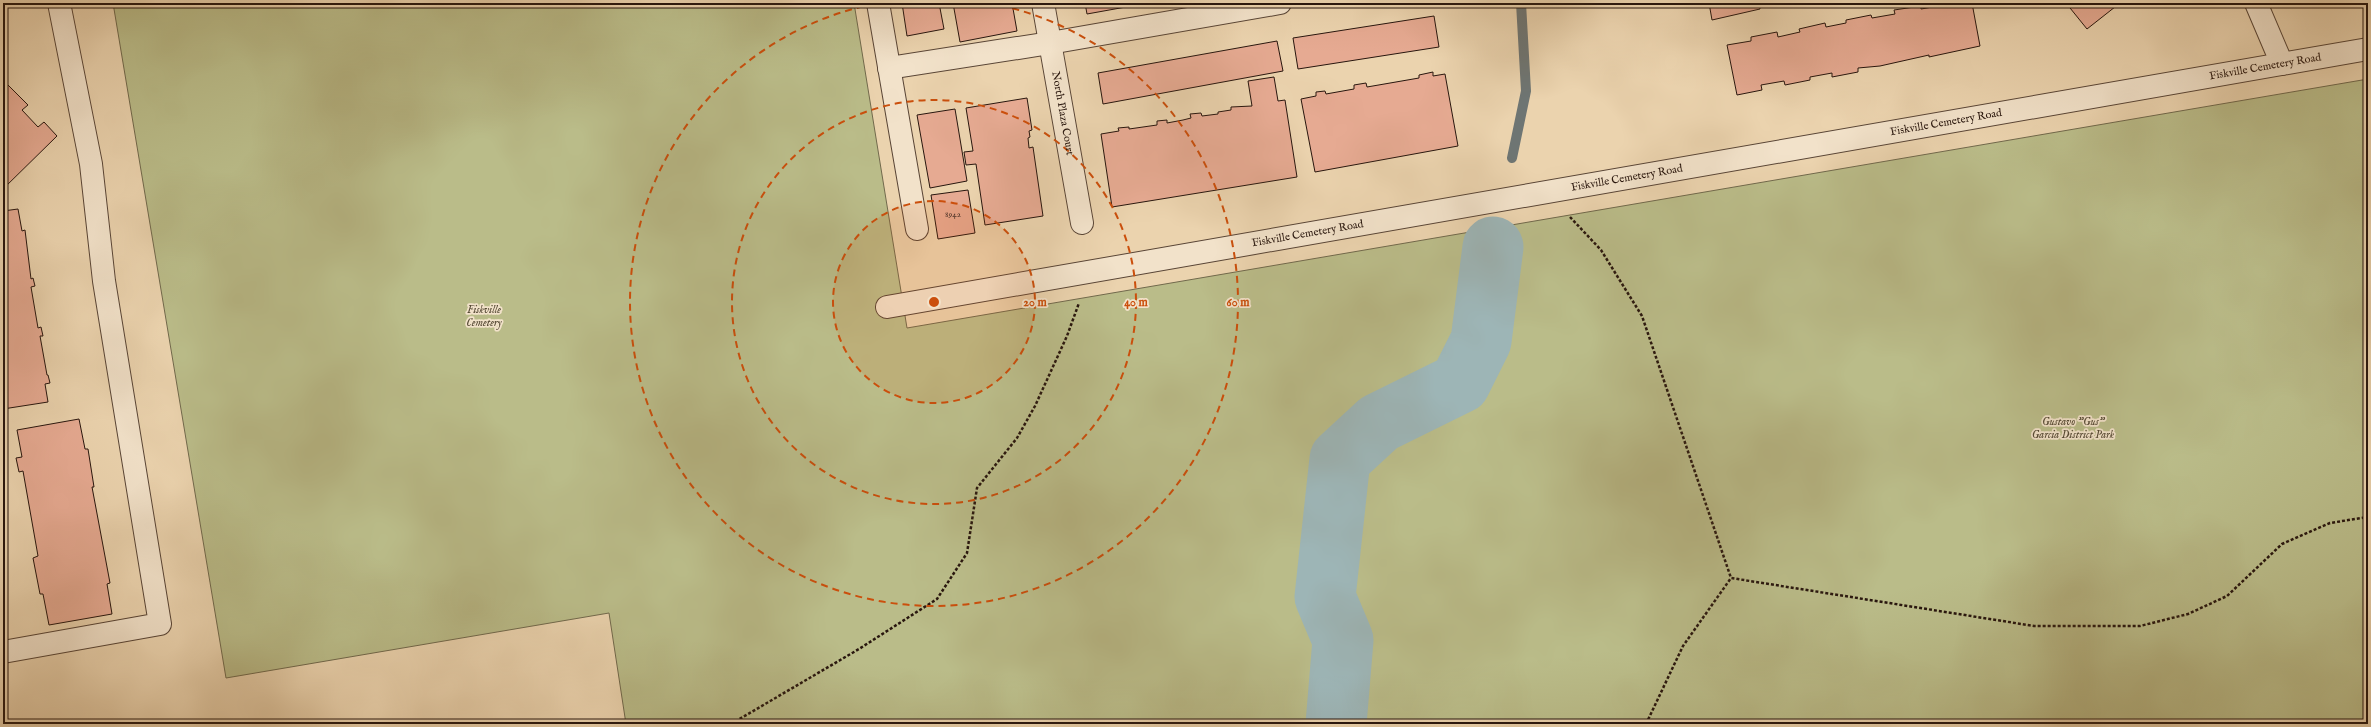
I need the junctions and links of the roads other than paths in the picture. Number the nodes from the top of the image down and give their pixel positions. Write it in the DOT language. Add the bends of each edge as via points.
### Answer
graph roads {
  1 [pos="60,3"];
  2 [pos="878,3"];
  3 [pos="1043,3"];
  4 [pos="1280,3"];
  5 [pos="2256,3"];
  6 [pos="1050,43"];
  7 [pos="2368,49"];
  8 [pos="2282,64"];
  9 [pos="889,68"];
  10 [pos="1082,223"];
  11 [pos="917,229"];
  12 [pos="887,307"];
  13 [pos="3,652"];
  1 -- 13 [label="street" via="91,164 104,281 160,624"];
  2 -- 9 [label="street"];
  3 -- 6 [label="street, North Plaza Court"];
  4 -- 6 [label="street"];
  5 -- 8 [label="street"];
  6 -- 9 [label="street"];
  6 -- 10 [label="street, North Plaza Court"];
  7 -- 8 [label="street, Fiskville Cemetery Road"];
  8 -- 12 [label="street, Fiskville Cemetery Road"];
  9 -- 11 [label="street"];
}
